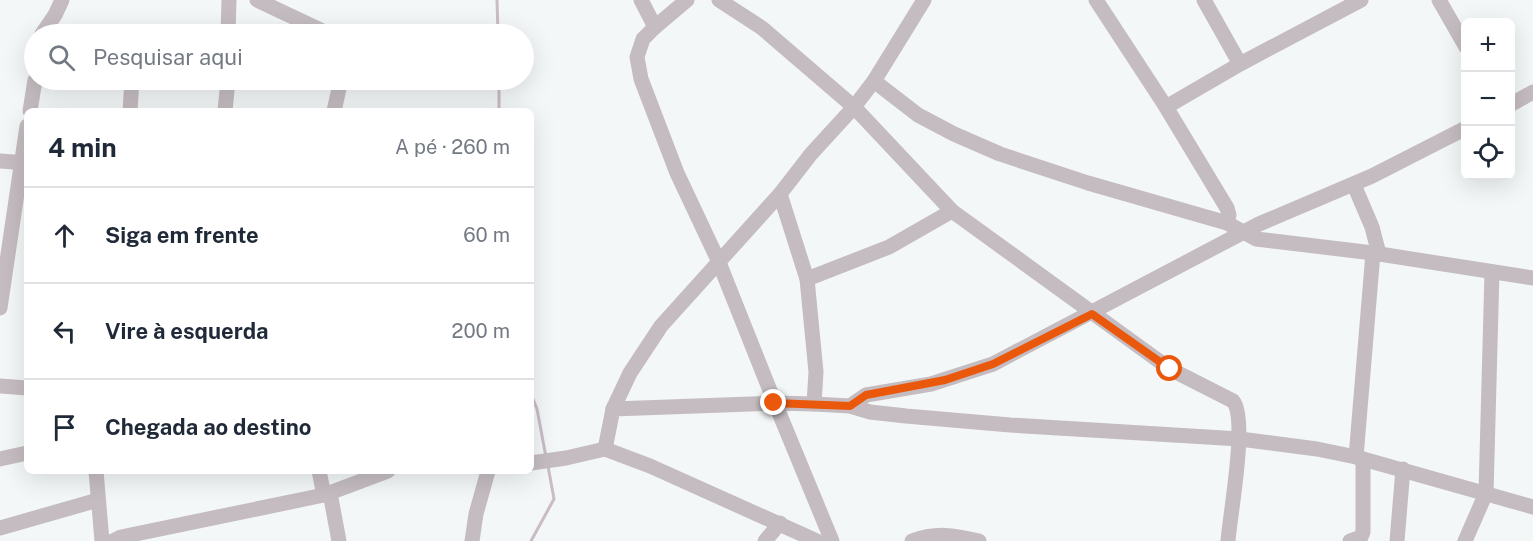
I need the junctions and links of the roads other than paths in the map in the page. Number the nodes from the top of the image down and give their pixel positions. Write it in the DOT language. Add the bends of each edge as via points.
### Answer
graph roads {
  1 [pos="62,0"];
  2 [pos="229,0"];
  3 [pos="257,0"];
  4 [pos="641,0"];
  5 [pos="687,0"];
  6 [pos="719,0"];
  7 [pos="924,0"];
  8 [pos="1096,0"];
  9 [pos="1204,0"];
  10 [pos="1361,0"];
  11 [pos="1439,0"];
  12 [pos="282,5"];
  13 [pos="49,24"];
  14 [pos="228,24"];
  15 [pos="313,24"];
  16 [pos="655,27"];
  17 [pos="1461,38"];
  18 [pos="1240,64"];
  19 [pos="874,81"];
  20 [pos="33,90"];
  21 [pos="131,90"];
  22 [pos="227,90"];
  23 [pos="339,90"];
  24 [pos="1533,92"];
  25 [pos="1515,102"];
  26 [pos="854,107"];
  27 [pos="1166,107"];
  28 [pos="30,108"];
  29 [pos="130,108"];
  30 [pos="225,108"];
  31 [pos="335,108"];
  32 [pos="1461,131"];
  33 [pos="0,161"];
  34 [pos="24,163"];
  35 [pos="1354,185"];
  36 [pos="780,194"];
  37 [pos="952,211"];
  38 [pos="1227,223"];
  39 [pos="1243,233"];
  40 [pos="5,245"];
  41 [pos="1376,254"];
  42 [pos="718,260"];
  43 [pos="1492,272"];
  44 [pos="1533,278"];
  45 [pos="807,279"];
  46 [pos="0,308"];
  47 [pos="1092,314"];
  48 [pos="0,386"];
  49 [pos="24,388"];
  50 [pos="774,403"];
  51 [pos="814,404"];
  52 [pos="850,406"];
  53 [pos="613,409"];
  54 [pos="1240,439"];
  55 [pos="605,449"];
  56 [pos="24,454"];
  57 [pos="1359,458"];
  58 [pos="0,459"];
  59 [pos="534,464"];
  60 [pos="1403,469"];
  61 [pos="96,474"];
  62 [pos="320,474"];
  63 [pos="380,474"];
  64 [pos="487,474"];
  65 [pos="1486,493"];
  66 [pos="327,494"];
  67 [pos="98,500"];
  68 [pos="1533,507"];
  69 [pos="780,523"];
  70 [pos="0,528"];
  71 [pos="102,541"];
  72 [pos="113,541"];
  73 [pos="339,541"];
  74 [pos="472,541"];
  75 [pos="765,541"];
  76 [pos="817,541"];
  77 [pos="832,541"];
  78 [pos="912,541"];
  79 [pos="979,541"];
  80 [pos="1228,541"];
  81 [pos="1350,541"];
  82 [pos="1397,541"];
  83 [pos="1465,541"];
  1 -- 13 [label="street"];
  2 -- 14 [label="street"];
  3 -- 12 [label="street"];
  4 -- 16 [label="street"];
  5 -- 16 [label="street"];
  6 -- 26 [label="street" via="762,28"];
  7 -- 19 [label="street"];
  8 -- 27 [label="street"];
  9 -- 18 [label="street"];
  10 -- 18 [label="street"];
  11 -- 17 [label="street"];
  12 -- 15 [label="street"];
  16 -- 42 [label="street" via="643,39 637,57 640,79 677,173"];
  18 -- 27 [label="street"];
  19 -- 26 [label="street"];
  19 -- 38 [label="street" via="918,115 1000,154"];
  20 -- 28 [label="street"];
  21 -- 29 [label="street"];
  22 -- 30 [label="street"];
  23 -- 31 [label="street"];
  24 -- 25 [label="street"];
  26 -- 36 [label="street"];
  26 -- 37 [label="street"];
  27 -- 38 [label="street" via="1227,208"];
  32 -- 35 [label="street"];
  33 -- 34 [label="street"];
  34 -- 40 [label="street"];
  35 -- 39 [label="street"];
  35 -- 41 [label="street" via="1372,227"];
  36 -- 42 [label="street"];
  36 -- 45 [label="street"];
  37 -- 45 [label="street" via="889,247"];
  37 -- 47 [label="street"];
  38 -- 39 [label="street"];
  39 -- 41 [label="street" via="1264,242"];
  39 -- 47 [label="street"];
  40 -- 46 [label="street"];
  41 -- 43 [label="street"];
  41 -- 57 [label="street" via="1360,383"];
  42 -- 50 [label="street"];
  42 -- 53 [label="street" via="661,326 630,373"];
  43 -- 44 [label="street"];
  43 -- 65 [label="street"];
  45 -- 51 [label="street" via="816,372"];
  47 -- 52 [label="street" via="993,364 931,384 866,395"];
  47 -- 54 [label="street" via="1170,369 1233,401 1239,415"];
  48 -- 49 [label="street"];
  50 -- 51 [label="street"];
  50 -- 53 [label="street"];
  50 -- 77 [label="street"];
  51 -- 52 [label="street"];
  52 -- 54 [label="street" via="870,412 1010,425"];
  53 -- 55 [label="street"];
  54 -- 57 [label="street"];
  54 -- 80 [label="street"];
  55 -- 59 [label="street"];
  55 -- 69 [label="street"];
  56 -- 58 [label="street"];
  57 -- 60 [label="street"];
  57 -- 81 [label="street" via="1363,532"];
  60 -- 65 [label="street"];
  60 -- 82 [label="street"];
  61 -- 67 [label="street"];
  62 -- 66 [label="street"];
  63 -- 66 [label="street"];
  64 -- 74 [label="street"];
  65 -- 68 [label="street"];
  65 -- 83 [label="street"];
  66 -- 72 [label="street"];
  66 -- 73 [label="street"];
  67 -- 70 [label="street"];
  67 -- 71 [label="street"];
  69 -- 75 [label="street"];
  69 -- 76 [label="street"];
  78 -- 79 [label="street" via="946,534"];
}
